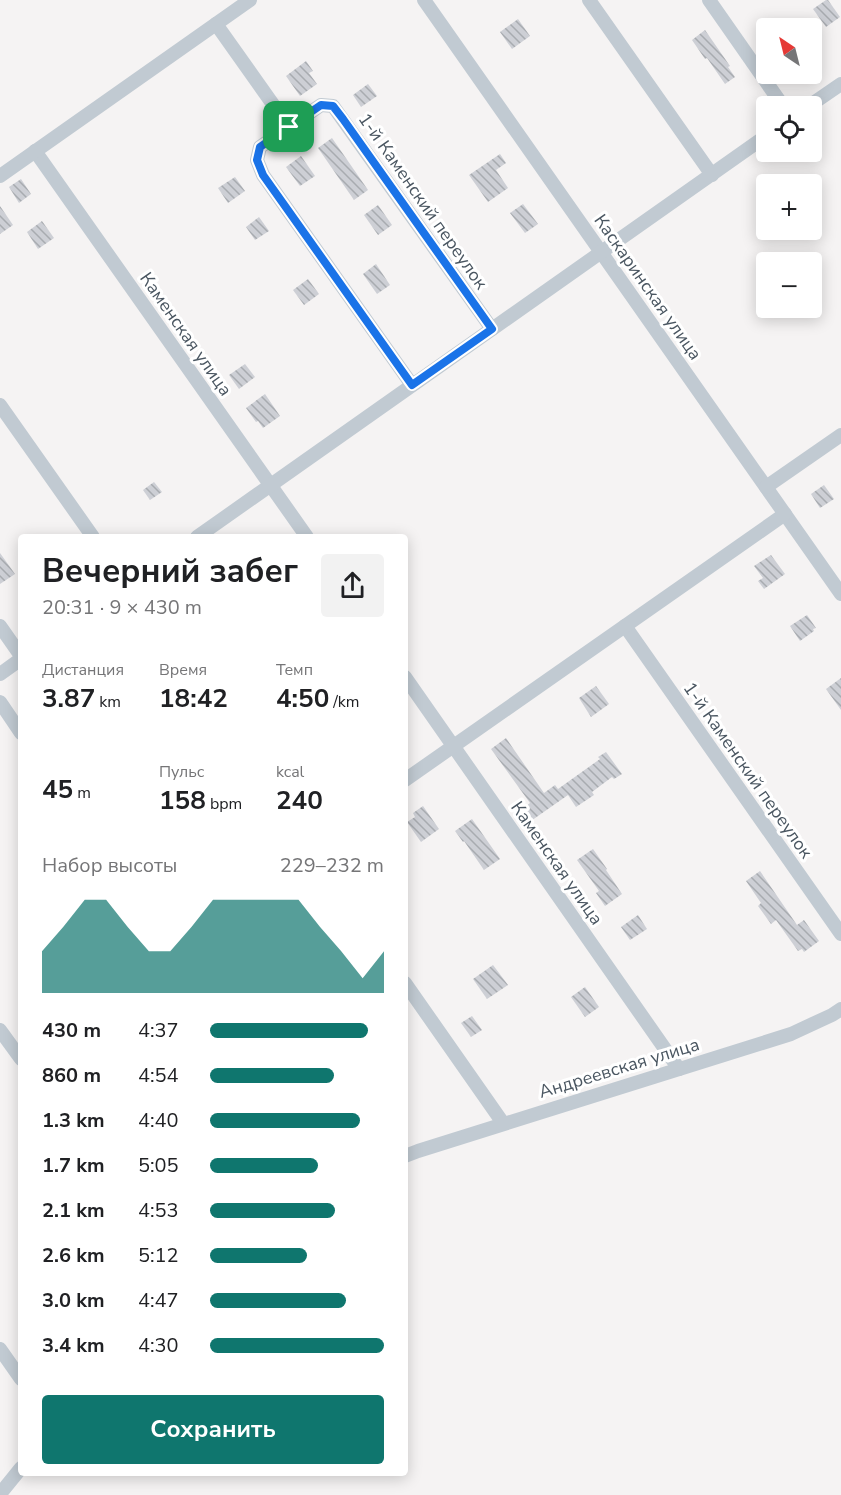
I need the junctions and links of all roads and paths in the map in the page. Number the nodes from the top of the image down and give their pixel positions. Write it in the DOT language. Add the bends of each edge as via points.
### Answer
graph roads {
  1 [pos="250,0"];
  2 [pos="424,0"];
  3 [pos="589,0"];
  4 [pos="709,0"];
  5 [pos="216,24"];
  6 [pos="841,84"];
  7 [pos="776,96"];
  8 [pos="822,97"];
  9 [pos="289,127"];
  10 [pos="756,143"];
  11 [pos="35,151"];
  12 [pos="712,175"];
  13 [pos="0,176"];
  14 [pos="602,253"];
  15 [pos="492,329"];
  16 [pos="412,385"];
  17 [pos="0,405"];
  18 [pos="841,435"];
  19 [pos="271,486"];
  20 [pos="766,488"];
  21 [pos="785,514"];
  22 [pos="91,534"];
  23 [pos="201,534"];
  24 [pos="305,534"];
  25 [pos="841,594"];
  26 [pos="626,626"];
  27 [pos="0,627"];
  28 [pos="18,654"];
  29 [pos="18,660"];
  30 [pos="0,674"];
  31 [pos="408,681"];
  32 [pos="0,702"];
  33 [pos="18,729"];
  34 [pos="453,747"];
  35 [pos="408,778"];
  36 [pos="841,934"];
  37 [pos="408,988"];
  38 [pos="841,1009"];
  39 [pos="0,1030"];
  40 [pos="18,1055"];
  41 [pos="679,1068"];
  42 [pos="503,1123"];
  43 [pos="408,1155"];
  44 [pos="0,1349"];
  45 [pos="18,1375"];
  46 [pos="18,1472"];
  47 [pos="0,1494"];
  1 -- 5 [label="street"];
  2 -- 14 [label="street, Каскаринская улица"];
  3 -- 12 [label="street"];
  4 -- 7 [label="street"];
  5 -- 9 [label="street"];
  5 -- 11 [label="street"];
  6 -- 8 [label="street"];
  9 -- 15 [label="street, 1-й Каменский переулок" via="321,105 333,106"];
  9 -- 16 [label="street, 1-й Каменский переулок" via="260,147 257,160 263,175"];
  10 -- 12 [label="street"];
  11 -- 13 [label="street"];
  11 -- 19 [label="street, Каменская улица"];
  12 -- 14 [label="street"];
  14 -- 15 [label="street"];
  14 -- 20 [label="street, Каскаринская улица"];
  15 -- 16 [label="street"];
  16 -- 19 [label="street"];
  17 -- 22 [label="street"];
  18 -- 20 [label="street"];
  19 -- 23 [label="street"];
  19 -- 24 [label="street, Каменская улица"];
  20 -- 21 [label="street, Каскаринская улица"];
  21 -- 25 [label="street, Каскаринская улица"];
  21 -- 26 [label="street"];
  26 -- 34 [label="street"];
  26 -- 36 [label="street, 1-й Каменский переулок"];
  27 -- 28 [label="street"];
  29 -- 30 [label="street"];
  31 -- 34 [label="street, Каменская улица"];
  32 -- 33 [label="street"];
  34 -- 35 [label="street"];
  34 -- 41 [label="street, Каменская улица"];
  37 -- 42 [label="street"];
  38 -- 41 [label="street, Андреевская улица" via="791,1034"];
  39 -- 40 [label="street"];
  41 -- 42 [label="street, Андреевская улица"];
  42 -- 43 [label="street, Андреевская улица"];
  44 -- 45 [label="street"];
  46 -- 47 [label="street"];
}
